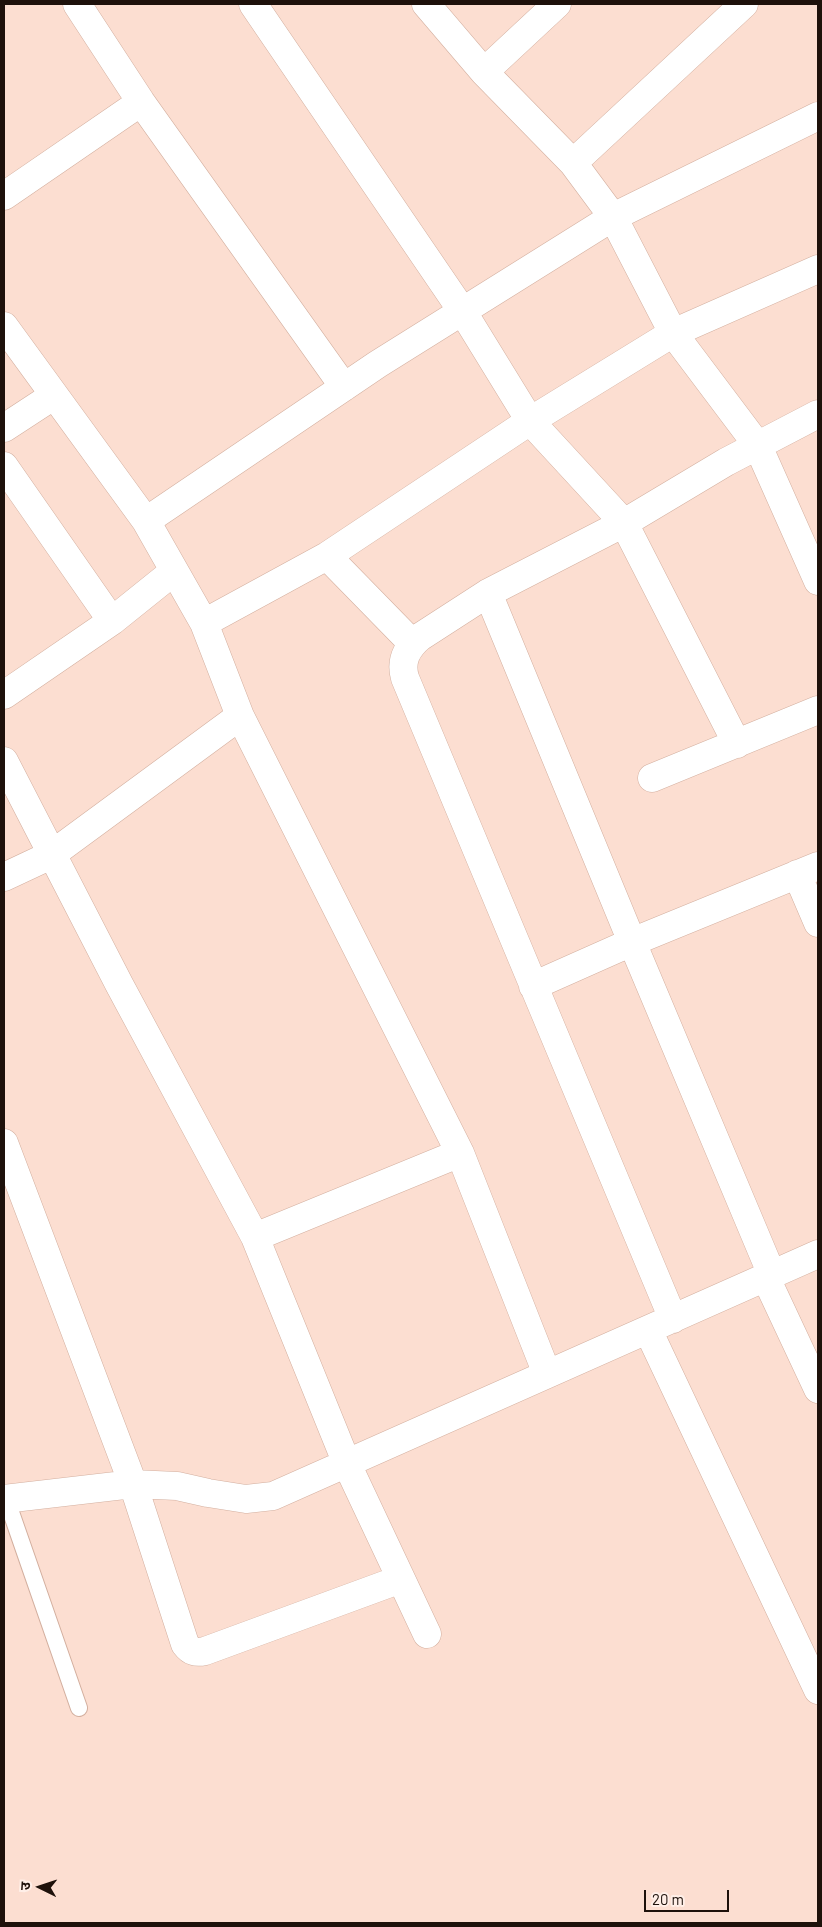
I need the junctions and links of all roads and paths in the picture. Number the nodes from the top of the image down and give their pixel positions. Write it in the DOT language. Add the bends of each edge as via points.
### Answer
graph roads {
  1 [pos="77,4"];
  2 [pos="253,4"];
  3 [pos="426,4"];
  4 [pos="557,4"];
  5 [pos="744,4"];
  6 [pos="484,72"];
  7 [pos="141,102"];
  8 [pos="818,116"];
  9 [pos="572,163"];
  10 [pos="4,196"];
  11 [pos="613,217"];
  12 [pos="818,269"];
  13 [pos="463,312"];
  14 [pos="4,326"];
  15 [pos="673,333"];
  16 [pos="344,387"];
  17 [pos="53,396"];
  18 [pos="818,414"];
  19 [pos="530,421"];
  20 [pos="4,428"];
  21 [pos="758,446"];
  22 [pos="4,466"];
  23 [pos="146,521"];
  24 [pos="624,523"];
  25 [pos="327,556"];
  26 [pos="817,571"];
  27 [pos="173,572"];
  28 [pos="488,594"];
  29 [pos="112,621"];
  30 [pos="204,623"];
  31 [pos="412,644"];
  32 [pos="4,696"];
  33 [pos="818,710"];
  34 [pos="240,716"];
  35 [pos="737,744"];
  36 [pos="4,760"];
  37 [pos="652,778"];
  38 [pos="52,855"];
  39 [pos="808,870"];
  40 [pos="4,877"];
  41 [pos="818,924"];
  42 [pos="632,942"];
  43 [pos="533,986"];
  44 [pos="4,1143"];
  45 [pos="460,1153"];
  46 [pos="255,1237"];
  47 [pos="818,1254"];
  48 [pos="769,1276"];
  49 [pos="673,1319"];
  50 [pos="648,1330"];
  51 [pos="547,1374"];
  52 [pos="818,1389"];
  53 [pos="347,1464"];
  54 [pos="133,1484"];
  55 [pos="5,1499"];
  56 [pos="401,1579"];
  57 [pos="427,1634"];
  58 [pos="808,1639"];
  59 [pos="818,1690"];
  60 [pos="79,1708"];
  1 -- 7 [label="street"];
  2 -- 13 [label="street"];
  3 -- 6 [label="street"];
  4 -- 6 [label="street"];
  5 -- 9 [label="street"];
  6 -- 9 [label="street"];
  7 -- 10 [label="street"];
  7 -- 16 [label="street"];
  8 -- 11 [label="street"];
  9 -- 11 [label="street"];
  11 -- 13 [label="street"];
  11 -- 15 [label="street"];
  12 -- 15 [label="street"];
  13 -- 16 [label="street"];
  13 -- 19 [label="street"];
  14 -- 17 [label="street"];
  15 -- 19 [label="street"];
  15 -- 21 [label="street"];
  16 -- 23 [label="street"];
  17 -- 20 [label="street"];
  17 -- 23 [label="street"];
  18 -- 21 [label="street"];
  19 -- 24 [label="street"];
  19 -- 25 [label="street"];
  21 -- 24 [label="street"];
  21 -- 26 [label="street"];
  22 -- 29 [label="street"];
  23 -- 27 [label="street"];
  24 -- 28 [label="street"];
  24 -- 35 [label="street"];
  25 -- 30 [label="street"];
  25 -- 31 [label="street"];
  27 -- 29 [label="street"];
  27 -- 30 [label="street"];
  28 -- 31 [label="street"];
  28 -- 42 [label="street"];
  29 -- 32 [label="street"];
  30 -- 34 [label="street"];
  31 -- 43 [label="street" via="403,663 405,678"];
  33 -- 35 [label="street"];
  34 -- 38 [label="street"];
  34 -- 45 [label="street"];
  35 -- 37 [label="street"];
  36 -- 38 [label="street"];
  38 -- 40 [label="street"];
  38 -- 46 [label="street"];
  39 -- 41 [label="street"];
  39 -- 42 [label="street"];
  42 -- 43 [label="street"];
  42 -- 48 [label="street"];
  43 -- 49 [label="street"];
  44 -- 54 [label="street"];
  45 -- 46 [label="street"];
  45 -- 51 [label="street"];
  46 -- 53 [label="street"];
  47 -- 48 [label="street"];
  48 -- 49 [label="street"];
  48 -- 52 [label="street"];
  49 -- 50 [label="street"];
  50 -- 51 [label="street"];
  50 -- 58 [label="street"];
  51 -- 53 [label="street"];
  53 -- 54 [label="street" via="273,1496 246,1499 177,1486"];
  53 -- 56 [label="street"];
  54 -- 55 [label="street"];
  54 -- 56 [label="street" via="189,1650 196,1652"];
  55 -- 60 [label="lane"];
  56 -- 57 [label="street"];
  58 -- 59 [label="street"];
}
